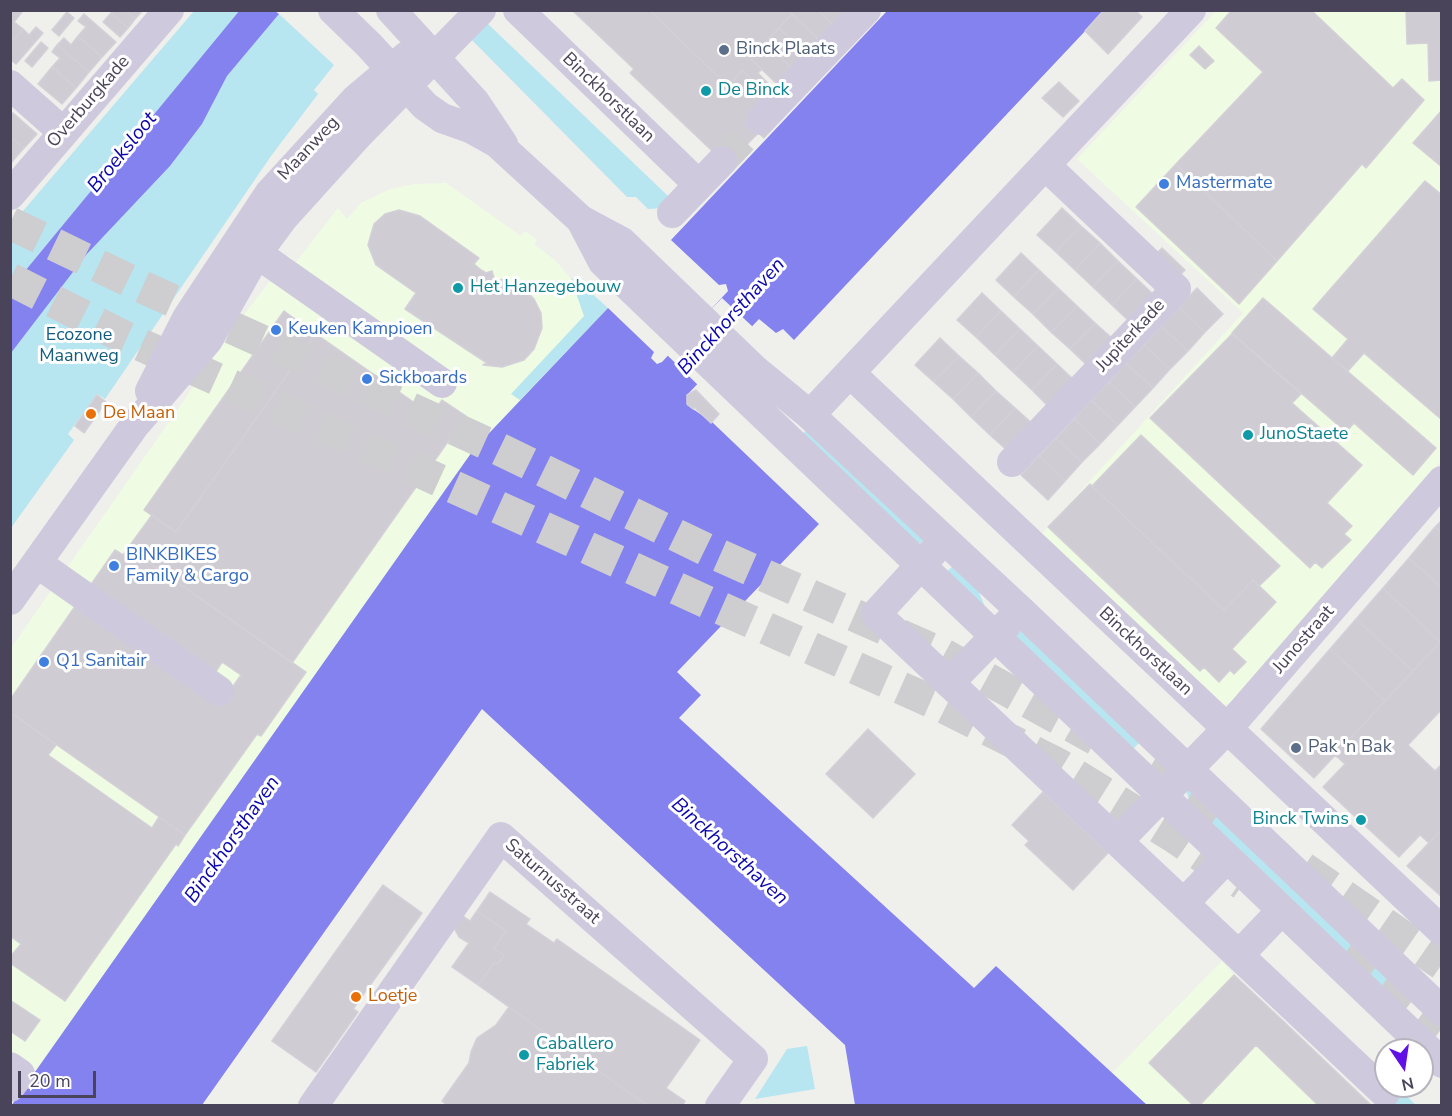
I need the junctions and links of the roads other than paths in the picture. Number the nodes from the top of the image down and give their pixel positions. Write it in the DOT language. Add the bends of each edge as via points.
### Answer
graph roads {
  1 [pos="169,10"];
  2 [pos="333,10"];
  3 [pos="391,10"];
  4 [pos="452,10"];
  5 [pos="481,10"];
  6 [pos="518,10"];
  7 [pos="866,10"];
  8 [pos="1191,10"];
  9 [pos="428,49"];
  10 [pos="399,79"];
  11 [pos="10,85"];
  12 [pos="761,120"];
  13 [pos="63,132"];
  14 [pos="509,152"];
  15 [pos="722,161"];
  16 [pos="1045,165"];
  17 [pos="693,179"];
  18 [pos="10,195"];
  19 [pos="672,213"];
  20 [pos="247,246"];
  21 [pos="724,357"];
  22 [pos="850,373"];
  23 [pos="442,383"];
  24 [pos="810,415"];
  25 [pos="1012,462"];
  26 [pos="1442,481"];
  27 [pos="945,540"];
  28 [pos="37,563"];
  29 [pos="919,567"];
  30 [pos="10,600"];
  31 [pos="1020,610"];
  32 [pos="994,637"];
  33 [pos="949,683"];
  34 [pos="219,691"];
  35 [pos="1227,729"];
  36 [pos="1187,770"];
  37 [pos="1162,796"];
  38 [pos="1118,841"];
  39 [pos="1227,858"];
  40 [pos="1184,903"];
  41 [pos="1282,910"];
  42 [pos="1442,932"];
  43 [pos="1239,955"];
  44 [pos="1439,1004"];
  45 [pos="1408,1030"];
  46 [pos="1442,1064"];
  47 [pos="10,1067"];
  48 [pos="1374,1082"];
  49 [pos="10,1087"];
  50 [pos="313,1106"];
  51 [pos="720,1106"];
  1 -- 13 [label="street, Overburgkade"];
  2 -- 10 [label="street"];
  3 -- 9 [label="street"];
  4 -- 9 [label="street"];
  5 -- 9 [label="street"];
  6 -- 17 [label="street, Binckhorstlaan"];
  7 -- 12 [label="street"];
  8 -- 16 [label="street"];
  9 -- 10 [label="street, Maanweg"];
  9 -- 14 [label="street" via="475,102"];
  10 -- 14 [label="street" via="437,115 480,132"];
  10 -- 20 [label="street, Maanweg" via="356,99"];
  11 -- 13 [label="street"];
  13 -- 18 [label="street, Overburgkade"];
  14 -- 21 [label="street" via="581,220 622,242 693,328"];
  15 -- 17 [label="street"];
  16 -- 22 [label="street"];
  16 -- 25 [label="street, Jupiterkade" via="1176,289"];
  17 -- 19 [label="street"];
  20 -- 23 [label="street"];
  20 -- 28 [label="street, Maanweg" via="177,336 134,426"];
  21 -- 24 [label="street"];
  21 -- 29 [label="street"];
  22 -- 24 [label="street"];
  22 -- 35 [label="street, Binckhorstlaan"];
  24 -- 27 [label="street"];
  26 -- 35 [label="street, Junostraat"];
  27 -- 29 [label="street"];
  27 -- 31 [label="street"];
  28 -- 30 [label="street, Maanweg"];
  28 -- 34 [label="street"];
  29 -- 32 [label="street"];
  29 -- 33 [label="street" via="876,614"];
  31 -- 32 [label="street"];
  31 -- 36 [label="street"];
  32 -- 33 [label="street"];
  32 -- 37 [label="street"];
  33 -- 38 [label="street"];
  35 -- 36 [label="street, Junostraat"];
  35 -- 42 [label="street, Binckhorstlaan"];
  36 -- 37 [label="street, Junostraat"];
  36 -- 44 [label="street"];
  37 -- 38 [label="street"];
  37 -- 39 [label="street"];
  38 -- 40 [label="street"];
  39 -- 40 [label="street"];
  39 -- 41 [label="street"];
  40 -- 43 [label="street"];
  41 -- 43 [label="street"];
  41 -- 45 [label="street"];
  43 -- 48 [label="street"];
  44 -- 45 [label="street"];
  45 -- 46 [label="street"];
  47 -- 49 [label="street" via="20,1074"];
  50 -- 51 [label="street, Saturnusstraat" via="501,837 753,1059"];
}
